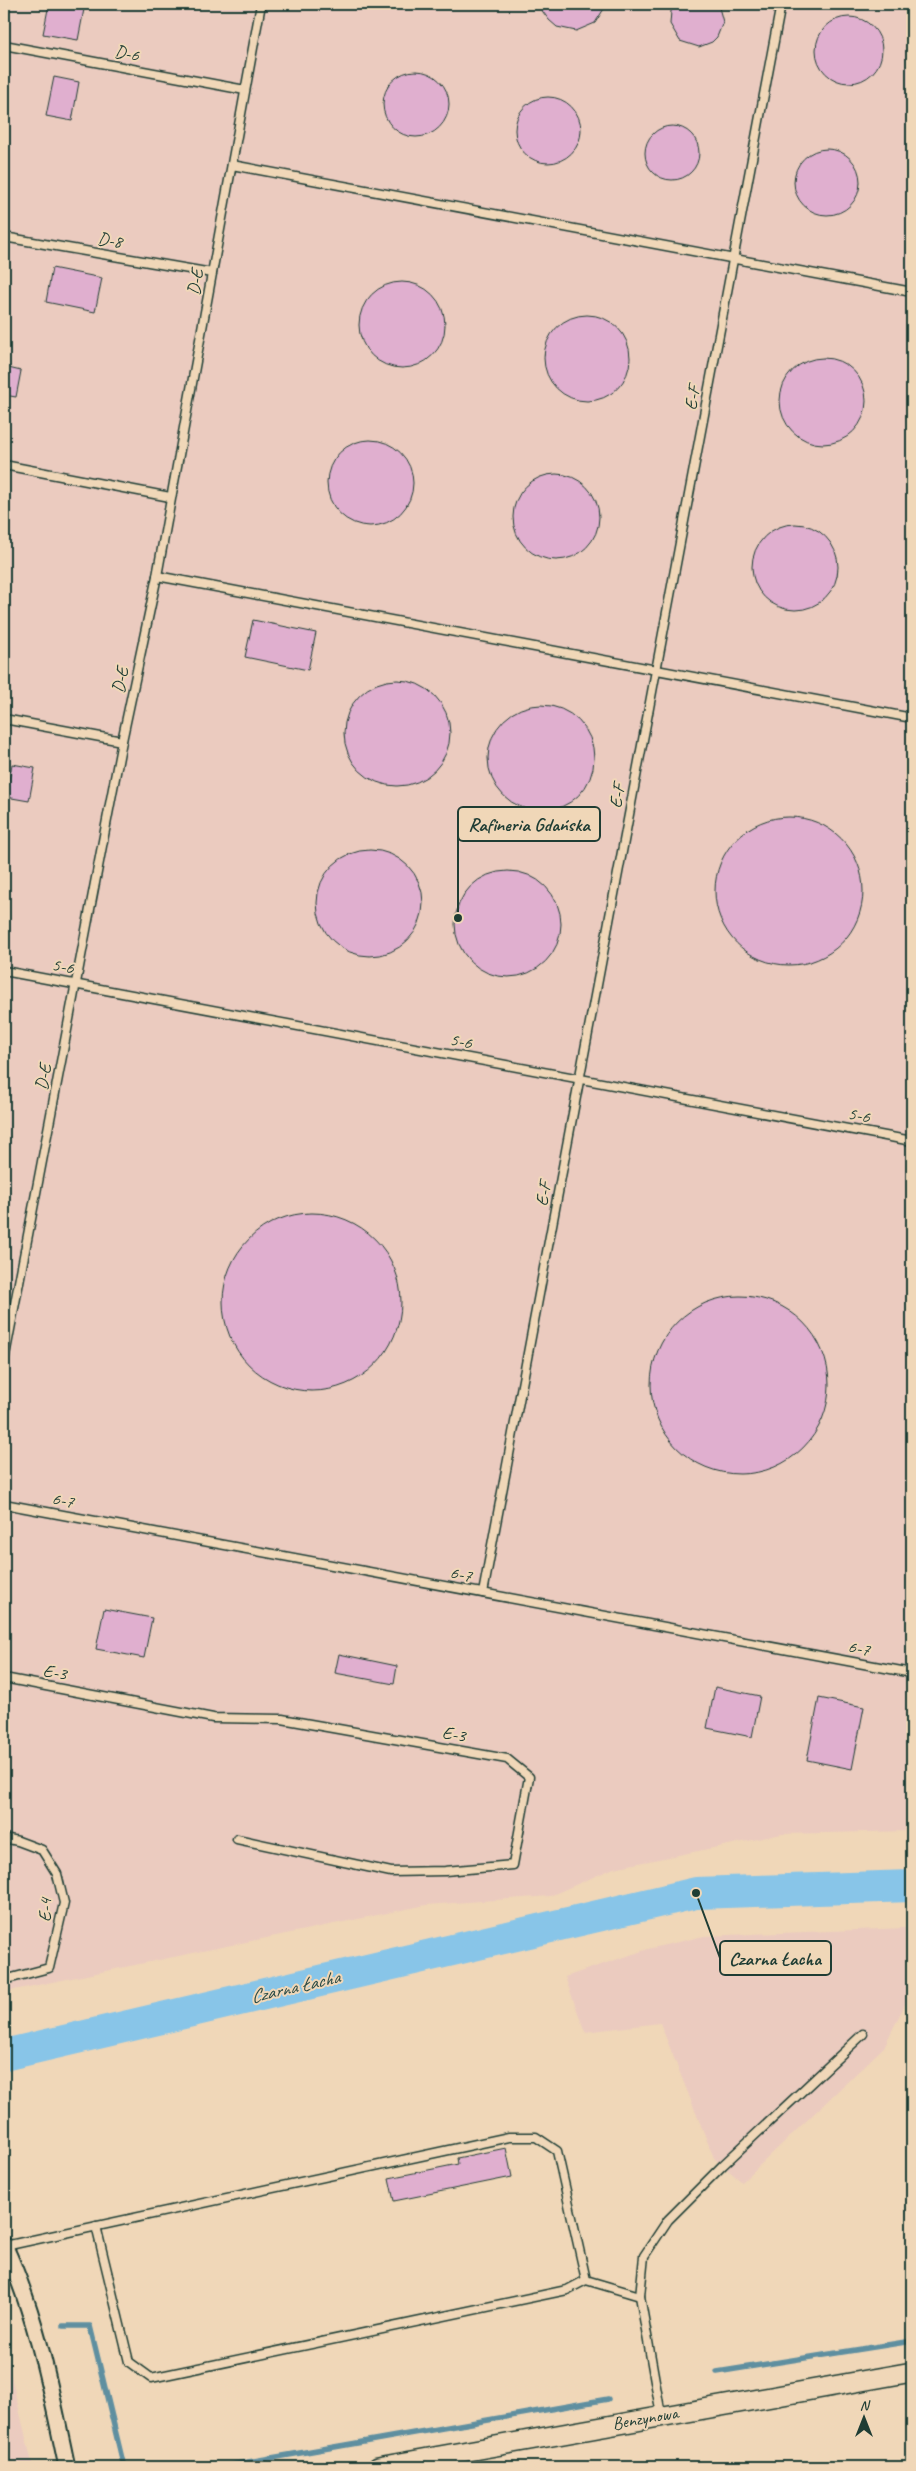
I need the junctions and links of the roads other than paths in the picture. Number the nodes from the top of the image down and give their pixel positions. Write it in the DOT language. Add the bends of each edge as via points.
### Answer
graph roads {
  1 [pos="261,4"];
  2 [pos="781,4"];
  3 [pos="4,45"];
  4 [pos="245,90"];
  5 [pos="232,165"];
  6 [pos="4,236"];
  7 [pos="734,259"];
  8 [pos="212,273"];
  9 [pos="912,292"];
  10 [pos="4,465"];
  11 [pos="170,497"];
  12 [pos="156,576"];
  13 [pos="656,669"];
  14 [pos="912,718"];
  15 [pos="4,719"];
  16 [pos="122,742"];
  17 [pos="4,971"];
  18 [pos="76,984"];
  19 [pos="580,1078"];
  20 [pos="912,1141"];
  21 [pos="4,1361"];
  22 [pos="4,1504"];
  23 [pos="483,1593"];
  24 [pos="912,1674"];
  25 [pos="4,1678"];
  26 [pos="4,1838"];
  27 [pos="237,1838"];
  28 [pos="4,1980"];
  29 [pos="863,2034"];
  30 [pos="96,2226"];
  31 [pos="4,2246"];
  32 [pos="586,2280"];
  33 [pos="640,2296"];
  34 [pos="912,2372"];
  35 [pos="661,2415"];
  36 [pos="66,2467"];
  37 [pos="378,2467"];
  1 -- 4 [label="lane, D-E"];
  2 -- 7 [label="lane, E-F"];
  3 -- 4 [label="lane, D-6"];
  4 -- 5 [label="lane, D-E"];
  5 -- 7 [label="lane"];
  5 -- 8 [label="lane, D-E"];
  6 -- 8 [label="lane, D-8"];
  7 -- 9 [label="lane"];
  7 -- 13 [label="lane, E-F"];
  8 -- 11 [label="lane, D-E"];
  10 -- 11 [label="lane"];
  11 -- 12 [label="lane, D-E"];
  12 -- 13 [label="lane"];
  12 -- 16 [label="lane, D-E"];
  13 -- 14 [label="lane"];
  13 -- 19 [label="lane, E-F"];
  15 -- 16 [label="lane"];
  16 -- 18 [label="lane, D-E"];
  17 -- 18 [label="lane, 5-6"];
  18 -- 19 [label="lane, 5-6"];
  18 -- 21 [label="lane, D-E"];
  19 -- 20 [label="lane, 5-6"];
  19 -- 23 [label="lane, E-F"];
  22 -- 23 [label="lane, 6-7"];
  23 -- 24 [label="lane, 6-7"];
  25 -- 27 [label="lane, E-3" via="213,1718 282,1719 498,1757 507,1759 529,1776 513,1865 391,1872"];
  26 -- 28 [label="lane, E-4" via="42,1850 57,1874 64,1904 50,1968"];
  29 -- 33 [label="lane" via="668,2220 644,2256"];
  30 -- 31 [label="lane"];
  30 -- 32 [label="lane" via="509,2137 536,2137 557,2151"];
  30 -- 32 [label="lane" via="128,2362 151,2378 567,2290"];
  31 -- 36 [label="street" via="31,2314"];
  32 -- 33 [label="lane"];
  33 -- 35 [label="lane"];
  34 -- 35 [label="street, Benzynowa"];
  35 -- 37 [label="street, Benzynowa"];
}
